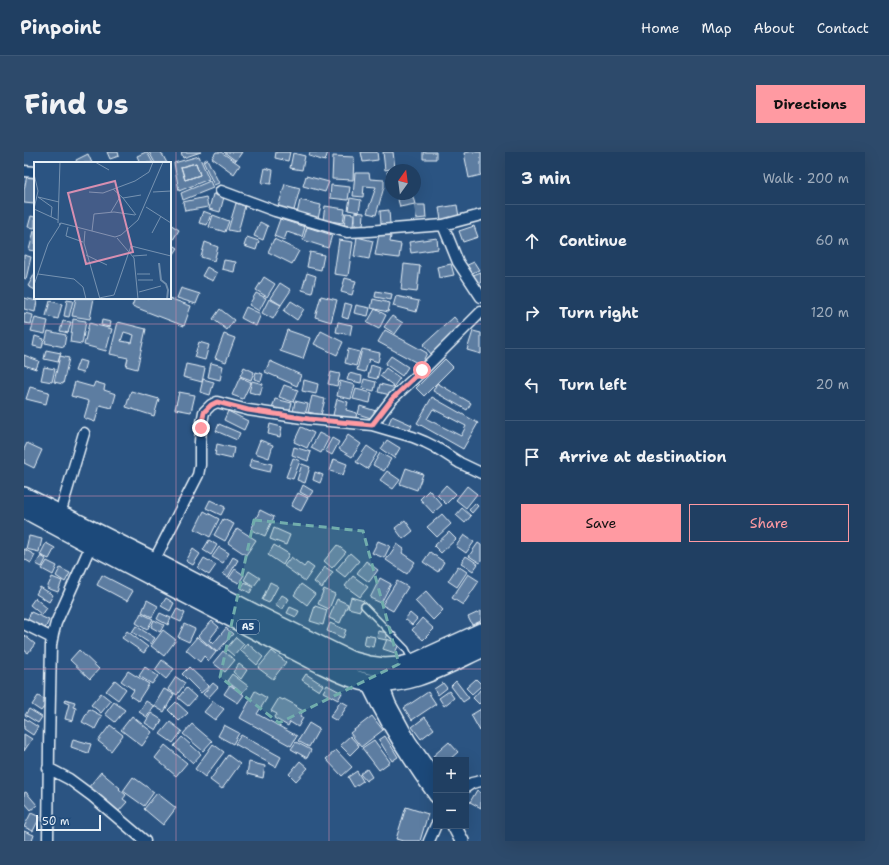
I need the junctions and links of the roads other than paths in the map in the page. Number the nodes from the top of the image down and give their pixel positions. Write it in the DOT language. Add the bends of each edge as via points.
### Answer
graph roads {
  1 [pos="24,171"];
  2 [pos="34,172"];
  3 [pos="221,191"];
  4 [pos="481,215"];
  5 [pos="443,225"];
  6 [pos="481,297"];
  7 [pos="481,312"];
  8 [pos="372,425"];
  9 [pos="84,433"];
  10 [pos="481,473"];
  11 [pos="24,496"];
  12 [pos="24,509"];
  13 [pos="60,514"];
  14 [pos="91,546"];
  15 [pos="154,561"];
  16 [pos="364,606"];
  17 [pos="253,621"];
  18 [pos="24,624"];
  19 [pos="481,632"];
  20 [pos="52,638"];
  21 [pos="481,649"];
  22 [pos="413,663"];
  23 [pos="374,683"];
  24 [pos="48,768"];
  25 [pos="433,776"];
  26 [pos="481,780"];
  27 [pos="469,786"];
  28 [pos="434,793"];
  29 [pos="434,829"];
  30 [pos="456,829"];
  31 [pos="465,829"];
  32 [pos="48,841"];
  33 [pos="145,841"];
  34 [pos="429,841"];
  35 [pos="462,841"];
  36 [pos="471,841"];
  1 -- 2 [label="street"];
  3 -- 5 [label="street" via="275,211 347,232"];
  4 -- 5 [label="street"];
  5 -- 6 [label="street" via="458,262"];
  7 -- 8 [label="street" via="392,399"];
  8 -- 10 [label="street" via="425,442"];
  8 -- 15 [label="street" via="301,418 248,410 217,402 211,405 204,412 201,428 198,475"];
  9 -- 13 [label="street"];
  11 -- 13 [label="highway, A5"];
  12 -- 14 [label="highway, A5"];
  13 -- 15 [label="highway, A5"];
  14 -- 17 [label="highway, A5"];
  14 -- 20 [label="street" via="56,623"];
  15 -- 17 [label="highway, A5"];
  16 -- 22 [label="lane" via="406,649"];
  17 -- 22 [label="highway, A5" via="350,660 369,665 384,667"];
  17 -- 23 [label="highway, A5" via="320,664 352,678"];
  18 -- 20 [label="street"];
  19 -- 22 [label="highway, A5"];
  20 -- 24 [label="street"];
  21 -- 23 [label="highway, A5" via="420,676 404,681"];
  23 -- 25 [label="street"];
  23 -- 28 [label="street" via="376,700 399,741"];
  24 -- 32 [label="street"];
  24 -- 33 [label="street" via="92,796"];
  26 -- 27 [label="street"];
  29 -- 34 [label="street"];
  30 -- 35 [label="street"];
  31 -- 36 [label="street"];
}
